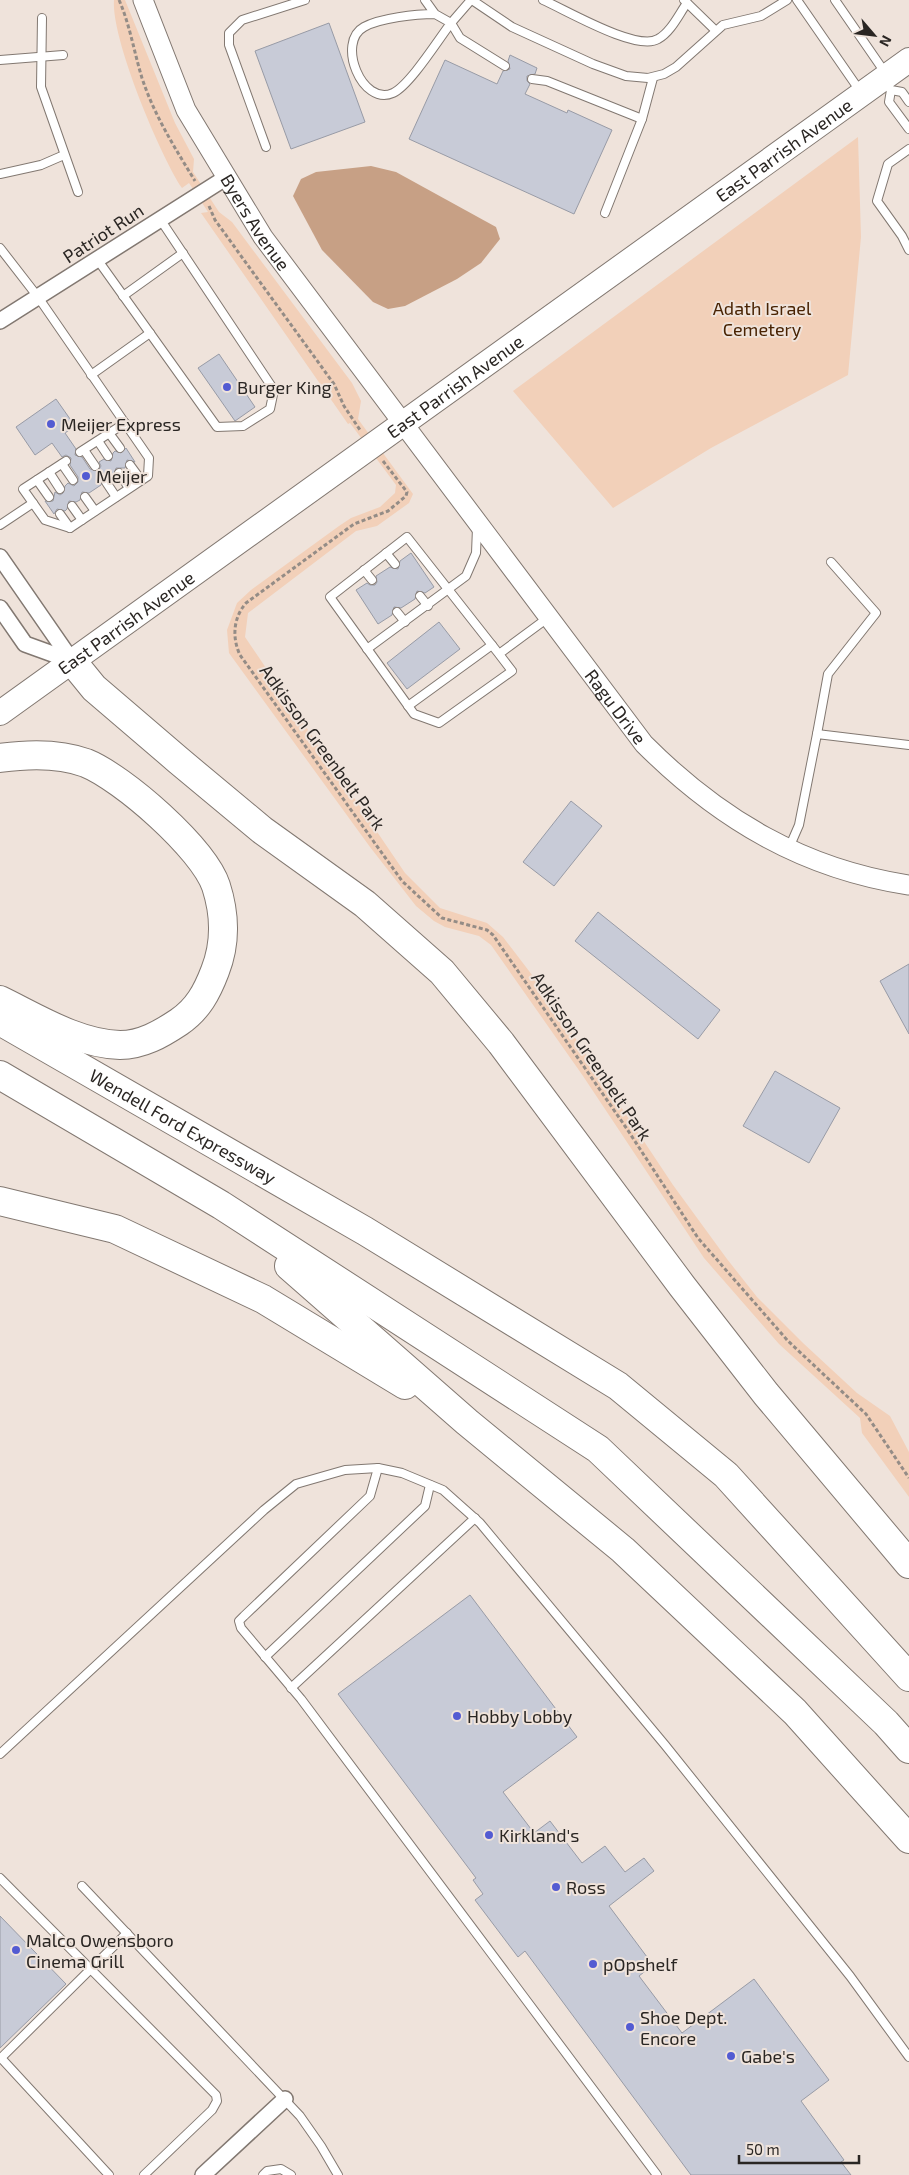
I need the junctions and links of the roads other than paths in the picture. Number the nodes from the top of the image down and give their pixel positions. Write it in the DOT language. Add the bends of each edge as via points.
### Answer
graph roads {
  1 [pos="144,0"];
  2 [pos="305,0"];
  3 [pos="425,0"];
  4 [pos="472,0"];
  5 [pos="543,0"];
  6 [pos="787,0"];
  7 [pos="797,0"];
  8 [pos="835,0"];
  9 [pos="686,2"];
  10 [pos="435,14"];
  11 [pos="42,18"];
  12 [pos="451,23"];
  13 [pos="715,30"];
  14 [pos="63,55"];
  15 [pos="41,58"];
  16 [pos="0,60"];
  17 [pos="909,60"];
  18 [pos="505,66"];
  19 [pos="653,78"];
  20 [pos="532,79"];
  21 [pos="887,82"];
  22 [pos="862,94"];
  23 [pos="909,102"];
  24 [pos="642,119"];
  25 [pos="909,129"];
  26 [pos="266,147"];
  27 [pos="909,149"];
  28 [pos="64,155"];
  29 [pos="0,174"];
  30 [pos="227,176"];
  31 [pos="78,192"];
  32 [pos="605,214"];
  33 [pos="160,219"];
  34 [pos="0,248"];
  35 [pos="909,250"];
  36 [pos="183,253"];
  37 [pos="97,259"];
  38 [pos="123,296"];
  39 [pos="38,297"];
  40 [pos="0,321"];
  41 [pos="150,333"];
  42 [pos="91,375"];
  43 [pos="125,424"];
  44 [pos="403,424"];
  45 [pos="110,434"];
  46 [pos="98,441"];
  47 [pos="120,448"];
  48 [pos="108,456"];
  49 [pos="130,465"];
  50 [pos="95,466"];
  51 [pos="49,472"];
  52 [pos="119,473"];
  53 [pos="37,480"];
  54 [pos="73,480"];
  55 [pos="141,480"];
  56 [pos="106,482"];
  57 [pos="129,488"];
  58 [pos="60,489"];
  59 [pos="48,497"];
  60 [pos="85,497"];
  61 [pos="116,497"];
  62 [pos="34,503"];
  63 [pos="72,506"];
  64 [pos="95,511"];
  65 [pos="60,514"];
  66 [pos="82,520"];
  67 [pos="478,523"];
  68 [pos="0,525"];
  69 [pos="70,528"];
  70 [pos="386,553"];
  71 [pos="0,557"];
  72 [pos="831,562"];
  73 [pos="395,564"];
  74 [pos="364,570"];
  75 [pos="372,580"];
  76 [pos="450,590"];
  77 [pos="420,596"];
  78 [pos="428,606"];
  79 [pos="0,608"];
  80 [pos="397,612"];
  81 [pos="549,617"];
  82 [pos="405,622"];
  83 [pos="492,645"];
  84 [pos="367,649"];
  85 [pos="499,654"];
  86 [pos="72,661"];
  87 [pos="408,706"];
  88 [pos="0,713"];
  89 [pos="817,734"];
  90 [pos="909,745"];
  91 [pos="0,758"];
  92 [pos="789,849"];
  93 [pos="909,885"];
  94 [pos="0,1000"];
  95 [pos="0,1022"];
  96 [pos="0,1075"];
  97 [pos="0,1201"];
  98 [pos="220,1206"];
  99 [pos="467,1422"];
  100 [pos="378,1468"];
  101 [pos="430,1485"];
  102 [pos="475,1518"];
  103 [pos="909,1564"];
  104 [pos="867,1629"];
  105 [pos="265,1657"];
  106 [pos="909,1658"];
  107 [pos="909,1677"];
  108 [pos="290,1688"];
  109 [pos="909,1749"];
  110 [pos="0,1754"];
  111 [pos="909,1839"];
  112 [pos="0,1878"];
  113 [pos="82,1886"];
  114 [pos="127,1933"];
  115 [pos="91,1969"];
  116 [pos="909,2057"];
  117 [pos="0,2059"];
  118 [pos="285,2099"];
  119 [pos="109,2175"];
  120 [pos="144,2175"];
  121 [pos="203,2175"];
  122 [pos="263,2175"];
  123 [pos="291,2175"];
  124 [pos="338,2175"];
  125 [pos="658,2175"];
  1 -- 30 [label="street, Byers Avenue" via="186,110"];
  2 -- 26 [label="lane" via="242,20 229,33 229,45"];
  3 -- 10 [label="lane"];
  4 -- 12 [label="lane"];
  4 -- 19 [label="lane" via="512,26 593,64 626,76"];
  5 -- 9 [label="lane" via="624,38 645,42 658,40 668,31"];
  6 -- 13 [label="lane" via="761,16"];
  7 -- 22 [label="lane"];
  8 -- 21 [label="lane"];
  9 -- 13 [label="lane"];
  10 -- 12 [label="lane"];
  10 -- 12 [label="lane" via="408,15 363,27 355,38 352,55 368,88 384,95 400,88"];
  11 -- 15 [label="lane"];
  12 -- 18 [label="lane" via="460,38"];
  13 -- 19 [label="lane" via="687,59"];
  14 -- 15 [label="lane"];
  15 -- 16 [label="lane"];
  15 -- 28 [label="lane" via="41,87"];
  17 -- 21 [label="main road, East Parrish Avenue"];
  19 -- 24 [label="lane"];
  20 -- 24 [label="lane" via="547,81"];
  21 -- 22 [label="main road, East Parrish Avenue"];
  21 -- 23 [label="lane" via="902,92"];
  21 -- 25 [label="lane" via="889,102"];
  22 -- 44 [label="main road, East Parrish Avenue"];
  24 -- 32 [label="lane"];
  27 -- 35 [label="lane" via="888,164 877,201"];
  28 -- 29 [label="lane" via="41,165"];
  28 -- 31 [label="lane"];
  30 -- 33 [label="street, Patriot Run"];
  30 -- 44 [label="street, Byers Avenue" via="263,237"];
  33 -- 36 [label="lane"];
  33 -- 37 [label="street, Patriot Run"];
  34 -- 39 [label="lane"];
  36 -- 38 [label="lane"];
  36 -- 41 [label="lane" via="274,390 270,409 243,426 217,427"];
  37 -- 38 [label="lane"];
  37 -- 39 [label="street, Patriot Run"];
  38 -- 41 [label="lane"];
  39 -- 40 [label="street, Patriot Run"];
  39 -- 42 [label="lane"];
  41 -- 42 [label="lane"];
  42 -- 43 [label="lane"];
  43 -- 45 [label="lane"];
  43 -- 55 [label="lane" via="149,458 148,476"];
  44 -- 67 [label="street, Ragu Drive"];
  44 -- 86 [label="main road, East Parrish Avenue"];
  45 -- 46 [label="lane"];
  45 -- 47 [label="lane"];
  46 -- 48 [label="lane"];
  46 -- 50 [label="lane" via="82,451"];
  49 -- 55 [label="lane"];
  51 -- 53 [label="lane"];
  51 -- 54 [label="lane" via="64,463"];
  51 -- 58 [label="lane"];
  52 -- 57 [label="lane"];
  53 -- 59 [label="lane"];
  53 -- 62 [label="lane" via="23,489"];
  55 -- 57 [label="lane"];
  56 -- 61 [label="lane"];
  57 -- 61 [label="lane"];
  60 -- 64 [label="lane"];
  61 -- 64 [label="lane"];
  62 -- 68 [label="lane"];
  62 -- 69 [label="lane" via="45,520"];
  63 -- 66 [label="lane"];
  64 -- 66 [label="lane"];
  65 -- 69 [label="lane"];
  66 -- 69 [label="lane"];
  67 -- 76 [label="lane" via="476,553 466,576"];
  67 -- 81 [label="street, Ragu Drive"];
  70 -- 73 [label="lane"];
  70 -- 74 [label="lane"];
  70 -- 76 [label="lane" via="407,537"];
  71 -- 86 [label="street"];
  72 -- 89 [label="lane" via="876,613 828,674"];
  74 -- 75 [label="lane"];
  74 -- 84 [label="lane" via="330,597"];
  76 -- 78 [label="lane"];
  76 -- 83 [label="lane"];
  77 -- 78 [label="lane"];
  78 -- 82 [label="lane"];
  79 -- 86 [label="street" via="25,644"];
  80 -- 82 [label="lane"];
  81 -- 85 [label="lane"];
  81 -- 92 [label="street, Ragu Drive" via="644,744 672,772 736,821"];
  82 -- 84 [label="lane"];
  83 -- 85 [label="lane"];
  83 -- 87 [label="lane"];
  84 -- 87 [label="lane"];
  85 -- 87 [label="lane" via="512,671 439,723 414,714"];
  86 -- 88 [label="main road, East Parrish Avenue"];
  86 -- 103 [label="highway" via="94,688 178,760 262,830 365,904 442,972 501,1042 766,1394"];
  89 -- 90 [label="lane"];
  89 -- 92 [label="lane" via="799,825"];
  91 -- 94 [label="highway" via="32,754 85,763 142,798 204,865 215,884 223,916 222,947 203,998 182,1020 143,1042 120,1045 89,1040"];
  92 -- 93 [label="street, Ragu Drive" via="845,871"];
  95 -- 104 [label="highway, Wendell Ford Expressway" via="365,1231 618,1386 726,1475"];
  96 -- 98 [label="highway"];
  97 -- 99 [label="highway" via="115,1229 263,1299"];
  98 -- 99 [label="highway"];
  98 -- 109 [label="highway" via="598,1449 886,1723"];
  99 -- 111 [label="highway" via="638,1564 795,1712"];
  100 -- 101 [label="lane" via="402,1473"];
  100 -- 105 [label="lane" via="370,1496 239,1621"];
  100 -- 110 [label="lane" via="345,1470 296,1484"];
  101 -- 102 [label="lane" via="443,1490"];
  101 -- 105 [label="lane" via="424,1506"];
  102 -- 108 [label="lane"];
  102 -- 116 [label="lane" via="665,1745 850,1976"];
  104 -- 106 [label="highway"];
  104 -- 107 [label="highway"];
  105 -- 108 [label="lane"];
  108 -- 125 [label="lane" via="306,1705"];
  112 -- 115 [label="lane"];
  113 -- 114 [label="lane"];
  114 -- 115 [label="lane"];
  114 -- 118 [label="lane"];
  115 -- 117 [label="lane"];
  115 -- 120 [label="lane" via="216,2095 217,2101 212,2110"];
  117 -- 119 [label="lane"];
  118 -- 121 [label="street"];
  118 -- 124 [label="lane" via="310,2130"];
  122 -- 123 [label="lane" via="267,2171 281,2169"];
}
